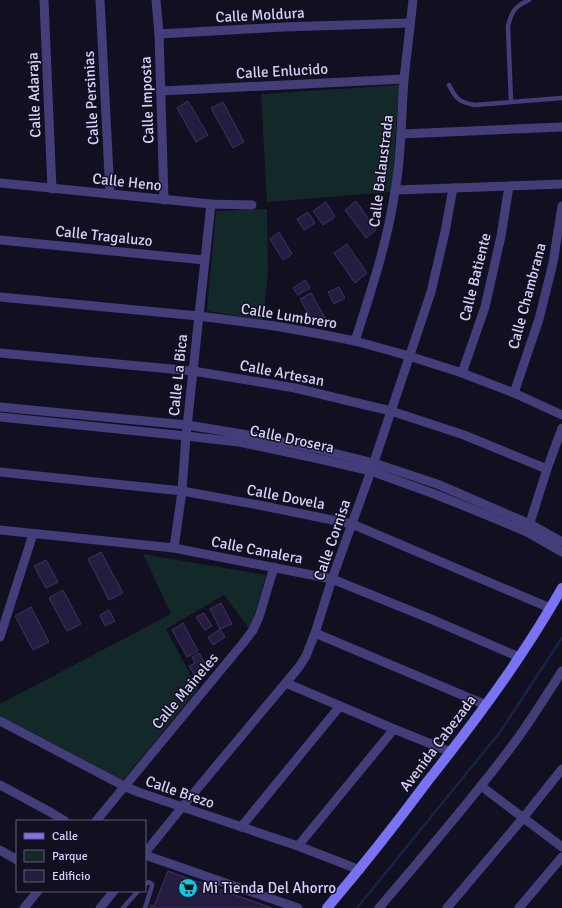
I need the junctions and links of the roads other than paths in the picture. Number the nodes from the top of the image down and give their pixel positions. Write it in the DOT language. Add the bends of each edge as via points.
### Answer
graph roads {
  1 [pos="44,0"];
  2 [pos="100,0"];
  3 [pos="156,0"];
  4 [pos="413,0"];
  5 [pos="529,0"];
  6 [pos="410,23"];
  7 [pos="159,34"];
  8 [pos="404,80"];
  9 [pos="450,85"];
  10 [pos="161,91"];
  11 [pos="562,98"];
  12 [pos="511,102"];
  13 [pos="562,127"];
  14 [pos="402,134"];
  15 [pos="0,183"];
  16 [pos="562,184"];
  17 [pos="509,186"];
  18 [pos="52,188"];
  19 [pos="453,188"];
  20 [pos="396,190"];
  21 [pos="110,194"];
  22 [pos="164,200"];
  23 [pos="211,204"];
  24 [pos="252,205"];
  25 [pos="562,206"];
  26 [pos="0,240"];
  27 [pos="204,260"];
  28 [pos="0,297"];
  29 [pos="199,316"];
  30 [pos="355,341"];
  31 [pos="0,353"];
  32 [pos="409,356"];
  33 [pos="193,371"];
  34 [pos="462,373"];
  35 [pos="514,393"];
  36 [pos="0,407"];
  37 [pos="391,412"];
  38 [pos="562,415"];
  39 [pos="0,417"];
  40 [pos="187,425"];
  41 [pos="562,428"];
  42 [pos="186,436"];
  43 [pos="372,467"];
  44 [pos="547,469"];
  45 [pos="0,472"];
  46 [pos="182,491"];
  47 [pos="352,524"];
  48 [pos="529,528"];
  49 [pos="0,530"];
  50 [pos="33,534"];
  51 [pos="562,542"];
  52 [pos="174,548"];
  53 [pos="562,552"];
  54 [pos="274,567"];
  55 [pos="332,579"];
  56 [pos="562,588"];
  57 [pos="550,608"];
  58 [pos="315,633"];
  59 [pos="0,637"];
  60 [pos="519,657"];
  61 [pos="562,671"];
  62 [pos="286,683"];
  63 [pos="486,705"];
  64 [pos="340,706"];
  65 [pos="0,721"];
  66 [pos="394,729"];
  67 [pos="451,752"];
  68 [pos="562,768"];
  69 [pos="0,785"];
  70 [pos="124,786"];
  71 [pos="481,786"];
  72 [pos="182,807"];
  73 [pos="523,818"];
  74 [pos="63,820"];
  75 [pos="97,820"];
  76 [pos="241,827"];
  77 [pos="298,846"];
  78 [pos="562,848"];
  79 [pos="0,850"];
  80 [pos="146,853"];
  81 [pos="146,854"];
  82 [pos="562,857"];
  83 [pos="16,859"];
  84 [pos="360,870"];
  85 [pos="146,884"];
  86 [pos="37,892"];
  87 [pos="113,892"];
  88 [pos="137,892"];
  89 [pos="24,908"];
  90 [pos="100,908"];
  91 [pos="123,908"];
  92 [pos="145,908"];
  93 [pos="298,908"];
  94 [pos="327,908"];
  95 [pos="379,908"];
  96 [pos="447,908"];
  97 [pos="519,908"];
  1 -- 18 [label="street, Calle Adaraja"];
  2 -- 21 [label="street, Calle Persinias"];
  3 -- 7 [label="street, Calle Imposta"];
  4 -- 6 [label="street, Calle Balaustrada"];
  5 -- 12 [label="lane" via="519,5 511,14 508,26"];
  6 -- 7 [label="street, Calle Moldura"];
  6 -- 8 [label="street, Calle Balaustrada"];
  7 -- 10 [label="street, Calle Imposta"];
  8 -- 10 [label="street, Calle Enlucido"];
  8 -- 14 [label="street, Calle Balaustrada"];
  9 -- 12 [label="lane" via="454,96 463,103 474,105"];
  10 -- 22 [label="street, Calle Imposta"];
  11 -- 12 [label="lane"];
  13 -- 14 [label="street"];
  14 -- 20 [label="street, Calle Balaustrada"];
  15 -- 18 [label="street, Calle Heno"];
  16 -- 17 [label="street"];
  17 -- 19 [label="street"];
  17 -- 34 [label="street, Calle Batiente" via="485,307"];
  18 -- 21 [label="street, Calle Heno"];
  19 -- 20 [label="street"];
  19 -- 32 [label="street, Calle Cornisa" via="431,292"];
  20 -- 30 [label="street, Calle Balaustrada" via="389,228"];
  21 -- 22 [label="street, Calle Heno"];
  22 -- 23 [label="street, Calle Heno"];
  23 -- 24 [label="street, Calle Heno"];
  23 -- 27 [label="street, Calle La Bica"];
  25 -- 35 [label="street, Calle Chambrana" via="553,263 539,319"];
  26 -- 27 [label="street, Calle Tragaluzo"];
  27 -- 29 [label="street, Calle La Bica"];
  28 -- 29 [label="street, Calle Lumbrero"];
  29 -- 30 [label="street, Calle Lumbrero" via="275,326"];
  29 -- 33 [label="street, Calle La Bica"];
  30 -- 32 [label="street, Calle Lumbrero"];
  31 -- 33 [label="street, Calle Artesan"];
  32 -- 34 [label="street, Calle Lumbrero"];
  32 -- 37 [label="street, Calle Cornisa"];
  33 -- 37 [label="street, Calle Artesan" via="295,388"];
  33 -- 40 [label="street, Calle La Bica"];
  34 -- 35 [label="street, Calle Lumbrero"];
  35 -- 38 [label="street, Calle Lumbrero"];
  36 -- 40 [label="street, Calle Drosera"];
  37 -- 43 [label="street, Calle Cornisa"];
  37 -- 44 [label="street, Calle Artesan" via="464,435"];
  39 -- 42 [label="street, Calle Drosera"];
  40 -- 42 [label="street, Calle La Bica"];
  40 -- 43 [label="street, Calle Drosera" via="313,448"];
  41 -- 44 [label="street"];
  42 -- 43 [label="street, Calle Drosera" via="239,442"];
  42 -- 46 [label="street, Calle La Bica"];
  43 -- 47 [label="street, Calle Cornisa"];
  43 -- 48 [label="street, Calle Drosera" via="437,484"];
  44 -- 48 [label="street"];
  45 -- 46 [label="street, Calle Dovela"];
  46 -- 47 [label="street, Calle Dovela"];
  46 -- 52 [label="street, Calle La Bica"];
  47 -- 55 [label="street, Calle Cornisa"];
  47 -- 57 [label="street, Calle Dovela"];
  48 -- 51 [label="street, Calle Drosera"];
  48 -- 53 [label="street, Calle Drosera"];
  49 -- 50 [label="street, Calle Canalera"];
  50 -- 52 [label="street, Calle Canalera"];
  50 -- 59 [label="street"];
  52 -- 54 [label="street, Calle Canalera"];
  54 -- 55 [label="street, Calle Canalera"];
  54 -- 70 [label="street, Calle Maineles" via="253,630"];
  55 -- 58 [label="street, Calle Cornisa"];
  55 -- 60 [label="street, Calle Canalera"];
  56 -- 57 [label="main road, Avenida Cabezada"];
  57 -- 60 [label="main road, Avenida Cabezada"];
  58 -- 62 [label="street, Calle Cornisa" via="306,656"];
  58 -- 63 [label="street"];
  60 -- 63 [label="main road, Avenida Cabezada"];
  61 -- 71 [label="street" via="524,729"];
  62 -- 64 [label="street"];
  62 -- 72 [label="street, Calle Cornisa"];
  63 -- 67 [label="main road, Avenida Cabezada"];
  64 -- 66 [label="street"];
  64 -- 76 [label="street"];
  65 -- 70 [label="street, Calle Brezo"];
  66 -- 67 [label="street"];
  66 -- 77 [label="street"];
  67 -- 84 [label="main road, Avenida Cabezada"];
  68 -- 73 [label="street"];
  69 -- 74 [label="street"];
  70 -- 72 [label="street, Calle Brezo"];
  70 -- 75 [label="street, Calle Maineles"];
  71 -- 73 [label="street"];
  71 -- 95 [label="street"];
  72 -- 76 [label="street, Calle Brezo"];
  72 -- 80 [label="street, Calle Cornisa"];
  73 -- 78 [label="street"];
  73 -- 96 [label="street"];
  76 -- 77 [label="street, Calle Brezo"];
  77 -- 84 [label="street, Calle Brezo"];
  79 -- 83 [label="street"];
  81 -- 93 [label="street"];
  82 -- 97 [label="street"];
  84 -- 94 [label="main road, Avenida Cabezada"];
  85 -- 92 [label="lane" via="149,882 152,886"];
  86 -- 89 [label="street"];
  87 -- 90 [label="street"];
  88 -- 91 [label="lane"];
}
